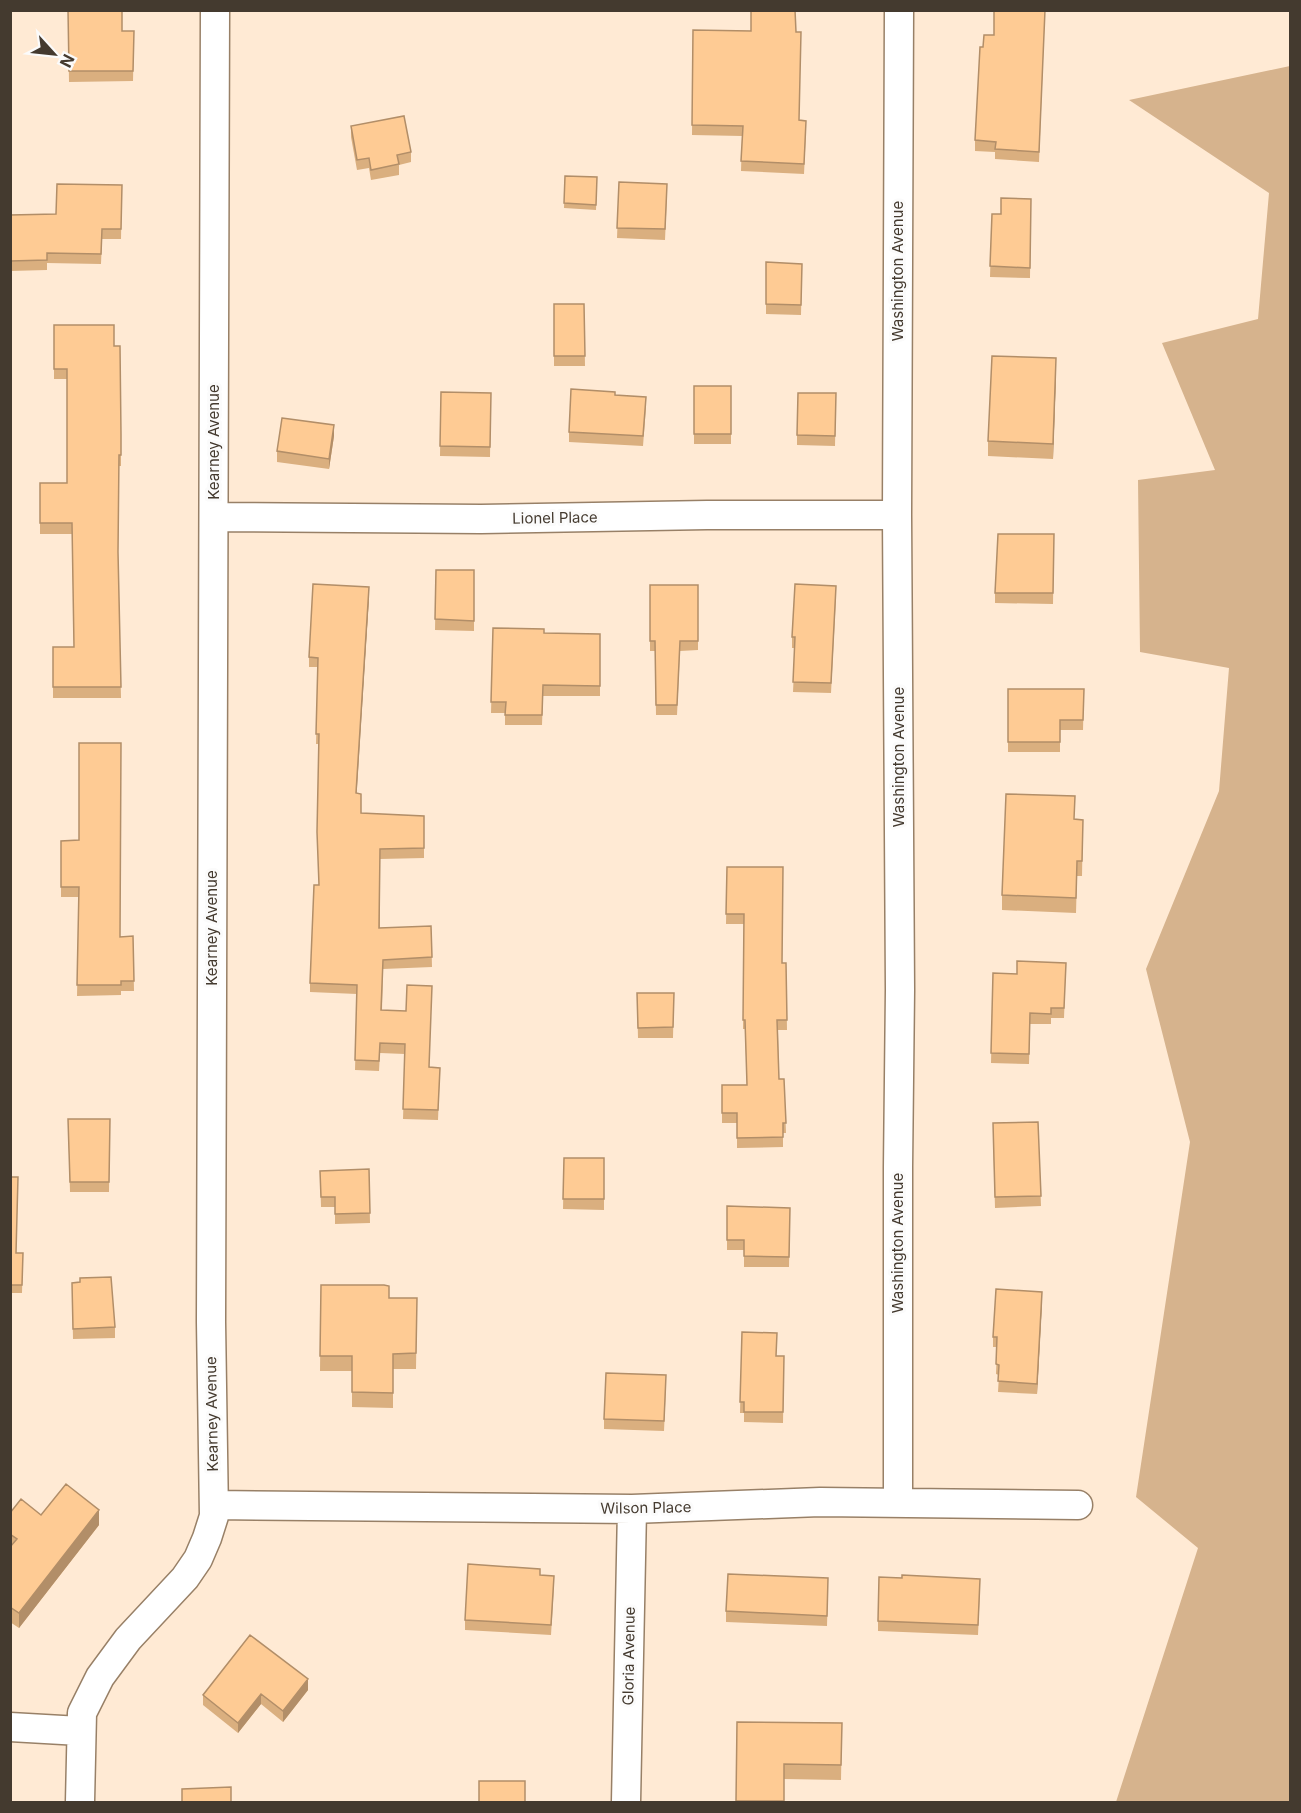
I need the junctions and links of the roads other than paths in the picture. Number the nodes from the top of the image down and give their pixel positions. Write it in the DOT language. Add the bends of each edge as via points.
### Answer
graph roads {
  1 [pos="215,10"];
  2 [pos="899,10"];
  3 [pos="897,515"];
  4 [pos="214,517"];
  5 [pos="898,1503"];
  6 [pos="213,1505"];
  7 [pos="1078,1505"];
  8 [pos="632,1509"];
  9 [pos="10,1726"];
  10 [pos="80,1731"];
  11 [pos="80,1803"];
  12 [pos="626,1803"];
  1 -- 4 [label="street, Kearney Avenue"];
  2 -- 3 [label="street, Washington Avenue"];
  3 -- 4 [label="street, Lionel Place"];
  3 -- 5 [label="street, Washington Avenue"];
  4 -- 6 [label="street, Kearney Avenue"];
  5 -- 7 [label="street, Wilson Place"];
  5 -- 8 [label="street, Wilson Place"];
  6 -- 8 [label="street, Wilson Place"];
  6 -- 10 [label="street, Kearney Avenue" via="214,1516 198,1559 100,1677 82,1713"];
  8 -- 12 [label="street, Gloria Avenue"];
  9 -- 10 [label="street"];
  10 -- 11 [label="street, Kearney Avenue"];
}
